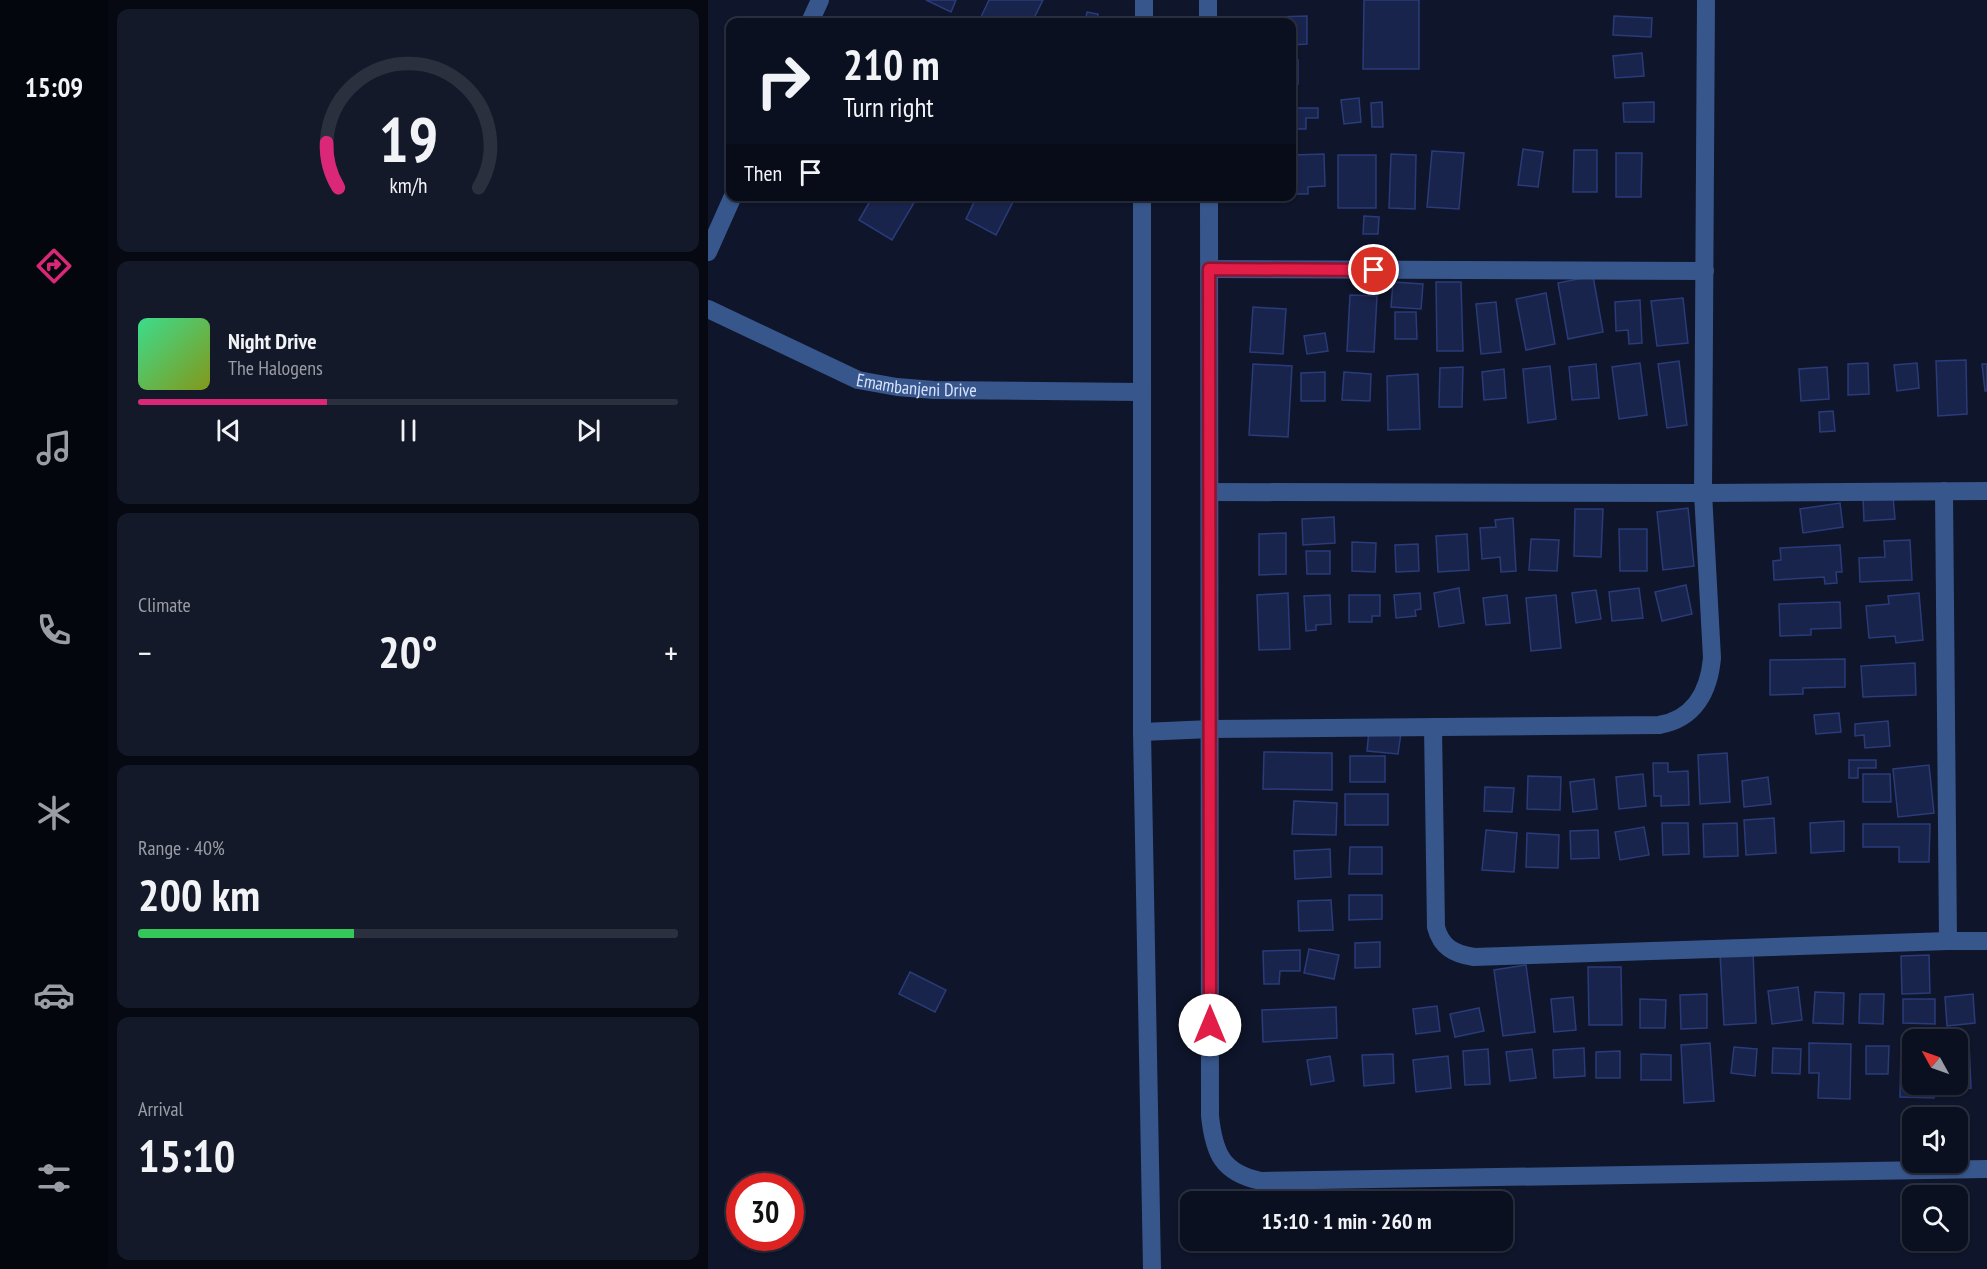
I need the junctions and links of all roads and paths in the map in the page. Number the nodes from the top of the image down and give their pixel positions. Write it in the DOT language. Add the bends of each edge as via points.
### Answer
graph roads {
  1 [pos="820,0"];
  2 [pos="1144,0"];
  3 [pos="1208,0"];
  4 [pos="1706,0"];
  5 [pos="812,18"];
  6 [pos="1144,18"];
  7 [pos="1208,18"];
  8 [pos="731,201"];
  9 [pos="1142,201"];
  10 [pos="1209,201"];
  11 [pos="708,252"];
  12 [pos="1209,269"];
  13 [pos="1705,271"];
  14 [pos="708,309"];
  15 [pos="1141,392"];
  16 [pos="1944,491"];
  17 [pos="1987,491"];
  18 [pos="1210,492"];
  19 [pos="1703,493"];
  20 [pos="1433,727"];
  21 [pos="1211,729"];
  22 [pos="1142,732"];
  23 [pos="1948,941"];
  24 [pos="1987,941"];
  25 [pos="1987,1169"];
  26 [pos="1152,1269"];
  1 -- 5 [label="street"];
  2 -- 6 [label="street"];
  3 -- 7 [label="street"];
  4 -- 13 [label="street"];
  8 -- 11 [label="street"];
  9 -- 15 [label="street"];
  10 -- 12 [label="street"];
  12 -- 13 [label="street"];
  12 -- 18 [label="street"];
  13 -- 19 [label="street"];
  14 -- 15 [label="street, Emambanjeni Drive" via="858,380 934,390"];
  15 -- 22 [label="street"];
  16 -- 17 [label="street"];
  16 -- 19 [label="street"];
  16 -- 23 [label="street"];
  18 -- 19 [label="street"];
  18 -- 21 [label="street"];
  19 -- 20 [label="street" via="1712,658 1706,688 1688,712 1659,725"];
  20 -- 21 [label="street"];
  20 -- 23 [label="street" via="1436,927 1441,941 1455,953 1474,957"];
  21 -- 22 [label="street"];
  21 -- 25 [label="street" via="1210,1116 1217,1153 1245,1177 1261,1181"];
  22 -- 26 [label="street"];
  23 -- 24 [label="street"];
}
